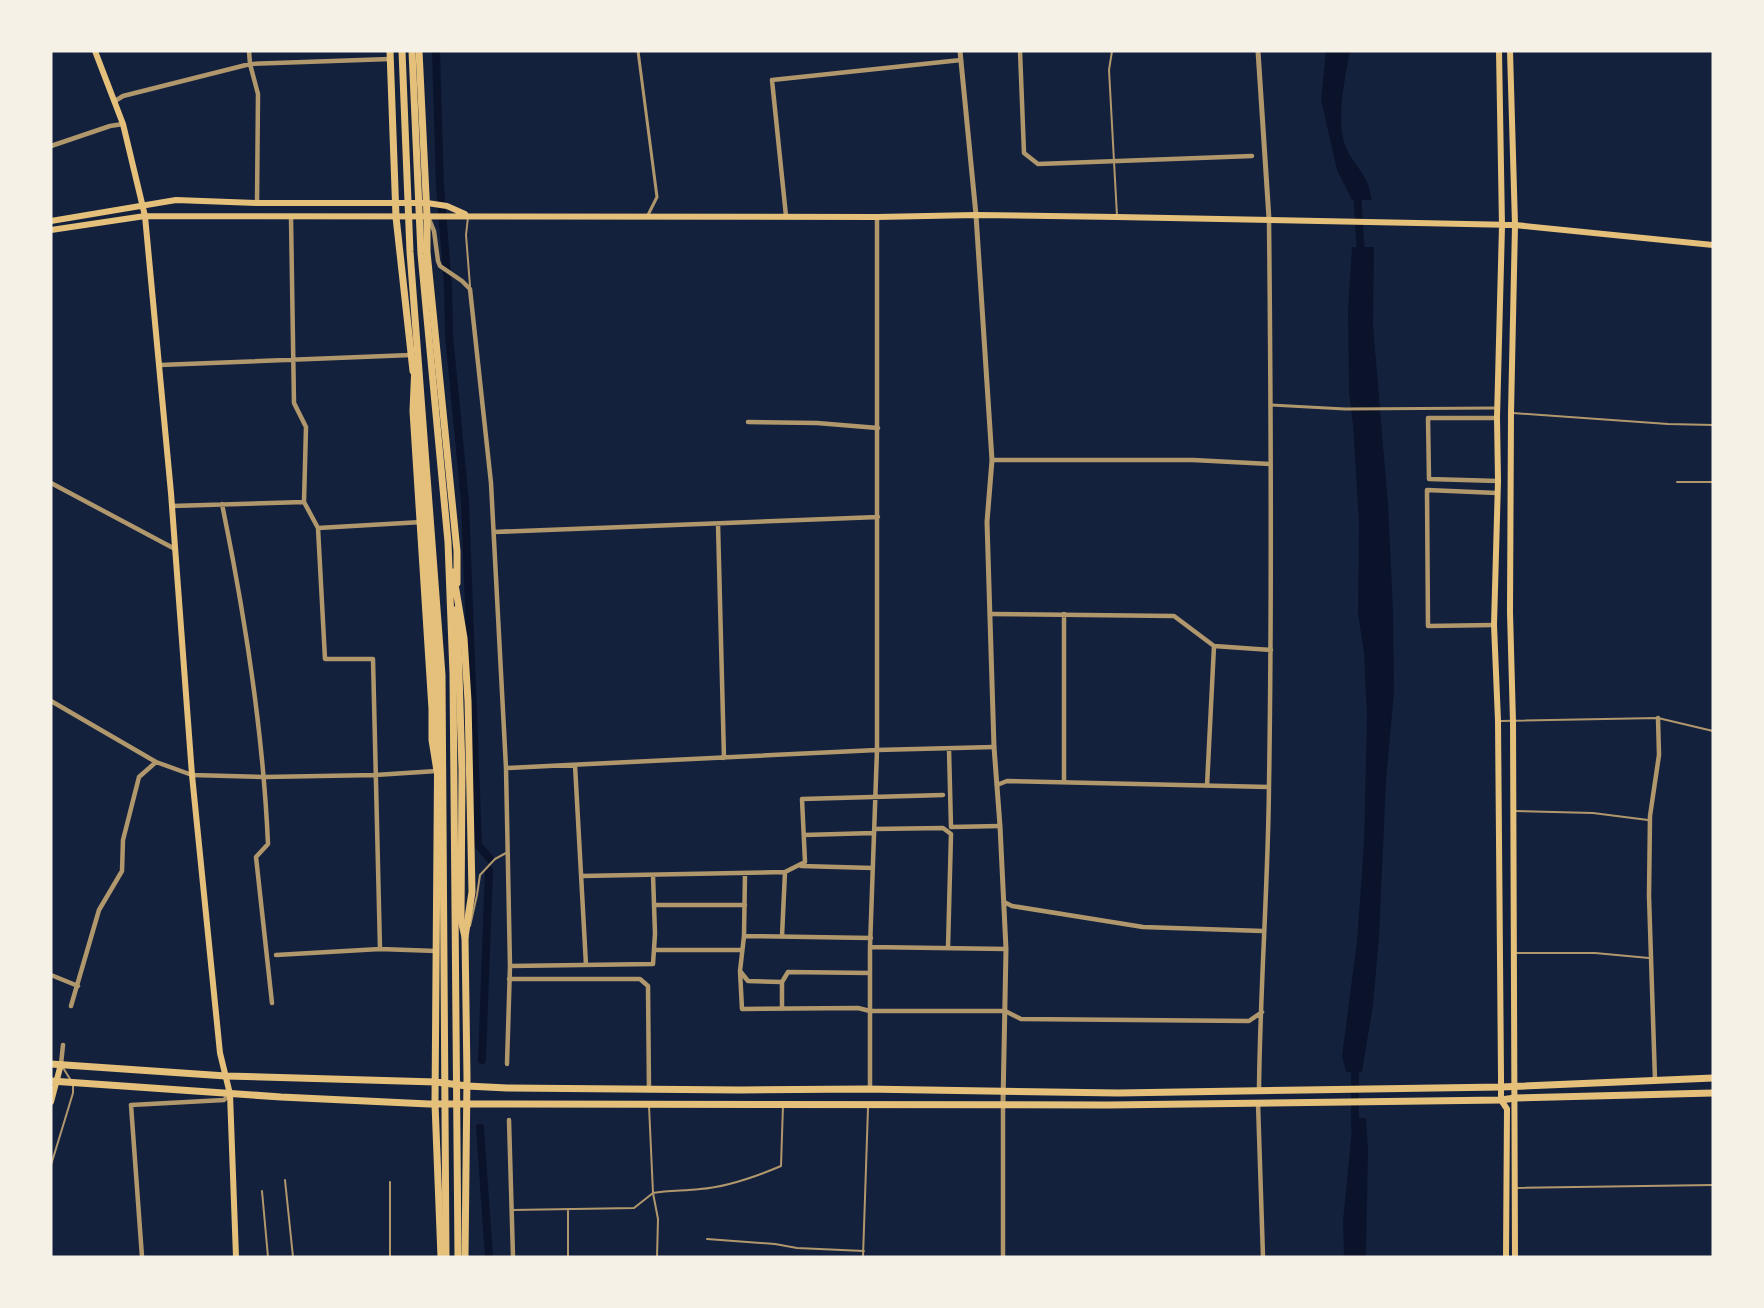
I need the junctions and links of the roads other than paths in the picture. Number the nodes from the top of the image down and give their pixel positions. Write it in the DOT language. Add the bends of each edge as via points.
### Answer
graph roads {
  1 [pos="95,51"];
  2 [pos="249,51"];
  3 [pos="402,51"];
  4 [pos="412,51"];
  5 [pos="419,51"];
  6 [pos="638,51"];
  7 [pos="960,51"];
  8 [pos="1020,51"];
  9 [pos="1112,51"];
  10 [pos="1258,51"];
  11 [pos="1499,51"];
  12 [pos="1510,51"];
  13 [pos="390,55"];
  14 [pos="961,60"];
  15 [pos="250,64"];
  16 [pos="114,101"];
  17 [pos="123,124"];
  18 [pos="51,147"];
  19 [pos="1252,156"];
  20 [pos="1114,161"];
  21 [pos="395,202"];
  22 [pos="256,203"];
  23 [pos="427,203"];
  24 [pos="142,206"];
  25 [pos="648,215"];
  26 [pos="976,215"];
  27 [pos="145,216"];
  28 [pos="428,216"];
  29 [pos="468,216"];
  30 [pos="786,216"];
  31 [pos="396,217"];
  32 [pos="877,217"];
  33 [pos="1117,217"];
  34 [pos="291,218"];
  35 [pos="1269,219"];
  36 [pos="51,221"];
  37 [pos="1515,225"];
  38 [pos="1502,226"];
  39 [pos="51,230"];
  40 [pos="1713,244"];
  41 [pos="470,289"];
  42 [pos="417,331"];
  43 [pos="411,355"];
  44 [pos="293,360"];
  45 [pos="160,365"];
  46 [pos="1271,405"];
  47 [pos="1497,408"];
  48 [pos="1510,412"];
  49 [pos="1497,418"];
  50 [pos="748,422"];
  51 [pos="1713,425"];
  52 [pos="878,428"];
  53 [pos="992,460"];
  54 [pos="1270,464"];
  55 [pos="1498,481"];
  56 [pos="1677,482"];
  57 [pos="1713,482"];
  58 [pos="51,483"];
  59 [pos="1497,492"];
  60 [pos="304,502"];
  61 [pos="222,504"];
  62 [pos="172,506"];
  63 [pos="878,517"];
  64 [pos="425,522"];
  65 [pos="718,524"];
  66 [pos="318,528"];
  67 [pos="494,532"];
  68 [pos="448,542"];
  69 [pos="175,549"];
  70 [pos="990,614"];
  71 [pos="1064,614"];
  72 [pos="1494,625"];
  73 [pos="1214,646"];
  74 [pos="1270,650"];
  75 [pos="51,701"];
  76 [pos="1658,718"];
  77 [pos="1498,721"];
  78 [pos="1513,722"];
  79 [pos="1713,731"];
  80 [pos="994,747"];
  81 [pos="949,748"];
  82 [pos="877,750"];
  83 [pos="724,758"];
  84 [pos="156,762"];
  85 [pos="575,765"];
  86 [pos="506,768"];
  87 [pos="438,771"];
  88 [pos="192,775"];
  89 [pos="375,775"];
  90 [pos="265,777"];
  91 [pos="1064,782"];
  92 [pos="998,785"];
  93 [pos="1207,786"];
  94 [pos="1269,787"];
  95 [pos="875,795"];
  96 [pos="944,795"];
  97 [pos="1514,811"];
  98 [pos="1650,820"];
  99 [pos="1000,826"];
  100 [pos="874,831"];
  101 [pos="804,835"];
  102 [pos="508,852"];
  103 [pos="800,866"];
  104 [pos="873,868"];
  105 [pos="785,872"];
  106 [pos="745,873"];
  107 [pos="654,875"];
  108 [pos="581,876"];
  109 [pos="1004,902"];
  110 [pos="655,905"];
  111 [pos="745,905"];
  112 [pos="1263,931"];
  113 [pos="744,936"];
  114 [pos="782,936"];
  115 [pos="465,937"];
  116 [pos="871,938"];
  117 [pos="465,946"];
  118 [pos="870,947"];
  119 [pos="948,948"];
  120 [pos="380,949"];
  121 [pos="1006,949"];
  122 [pos="654,950"];
  123 [pos="742,950"];
  124 [pos="436,951"];
  125 [pos="1514,953"];
  126 [pos="276,955"];
  127 [pos="1650,958"];
  128 [pos="586,965"];
  129 [pos="510,966"];
  130 [pos="740,971"];
  131 [pos="870,972"];
  132 [pos="51,975"];
  133 [pos="509,979"];
  134 [pos="782,982"];
  135 [pos="78,986"];
  136 [pos="272,1003"];
  137 [pos="72,1006"];
  138 [pos="782,1009"];
  139 [pos="870,1011"];
  140 [pos="1005,1011"];
  141 [pos="1262,1012"];
  142 [pos="63,1045"];
  143 [pos="51,1064"];
  144 [pos="60,1064"];
  145 [pos="507,1064"];
  146 [pos="225,1076"];
  147 [pos="1713,1078"];
  148 [pos="1655,1080"];
  149 [pos="54,1081"];
  150 [pos="436,1082"];
  151 [pos="73,1084"];
  152 [pos="467,1086"];
  153 [pos="1501,1087"];
  154 [pos="1515,1087"];
  155 [pos="870,1089"];
  156 [pos="649,1090"];
  157 [pos="1259,1090"];
  158 [pos="1003,1091"];
  159 [pos="1713,1092"];
  160 [pos="230,1094"];
  161 [pos="1515,1098"];
  162 [pos="1501,1100"];
  163 [pos="51,1102"];
  164 [pos="649,1103"];
  165 [pos="1004,1103"];
  166 [pos="1258,1103"];
  167 [pos="435,1104"];
  168 [pos="467,1104"];
  169 [pos="783,1105"];
  170 [pos="868,1105"];
  171 [pos="509,1119"];
  172 [pos="51,1165"];
  173 [pos="285,1180"];
  174 [pos="390,1182"];
  175 [pos="1713,1185"];
  176 [pos="1514,1188"];
  177 [pos="262,1191"];
  178 [pos="653,1193"];
  179 [pos="568,1209"];
  180 [pos="513,1210"];
  181 [pos="707,1239"];
  182 [pos="864,1251"];
  183 [pos="465,1255"];
  184 [pos="142,1257"];
  185 [pos="236,1257"];
  186 [pos="268,1257"];
  187 [pos="293,1257"];
  188 [pos="390,1257"];
  189 [pos="441,1257"];
  190 [pos="446,1257"];
  191 [pos="458,1257"];
  192 [pos="513,1257"];
  193 [pos="568,1257"];
  194 [pos="657,1257"];
  195 [pos="863,1257"];
  196 [pos="1004,1257"];
  197 [pos="1263,1257"];
  198 [pos="1506,1257"];
  199 [pos="1515,1257"];
  1 -- 16 [label="main road"];
  2 -- 15 [label="street"];
  3 -- 42 [label="main road"];
  4 -- 68 [label="main road" via="421,254"];
  5 -- 23 [label="main road"];
  6 -- 25 [label="street" via="657,196"];
  7 -- 14 [label="street"];
  8 -- 20 [label="street" via="1024,153 1038,164"];
  9 -- 20 [label="lane" via="1109,70"];
  10 -- 35 [label="street"];
  11 -- 38 [label="main road"];
  12 -- 37 [label="main road"];
  13 -- 15 [label="street"];
  13 -- 21 [label="main road"];
  14 -- 26 [label="street"];
  14 -- 30 [label="street" via="772,80"];
  15 -- 16 [label="street"];
  15 -- 22 [label="street" via="258,94"];
  16 -- 17 [label="main road"];
  17 -- 18 [label="street"];
  17 -- 24 [label="main road"];
  19 -- 20 [label="street"];
  20 -- 33 [label="lane"];
  21 -- 22 [label="main road"];
  21 -- 23 [label="main road"];
  21 -- 31 [label="main road"];
  22 -- 24 [label="main road" via="176,200"];
  23 -- 28 [label="main road"];
  23 -- 29 [label="main road" via="447,206"];
  24 -- 27 [label="main road"];
  24 -- 36 [label="main road"];
  25 -- 29 [label="main road"];
  25 -- 30 [label="main road"];
  26 -- 32 [label="main road"];
  26 -- 33 [label="main road"];
  26 -- 53 [label="street"];
  27 -- 34 [label="main road"];
  27 -- 39 [label="main road"];
  27 -- 45 [label="main road"];
  28 -- 29 [label="main road"];
  28 -- 31 [label="main road"];
  28 -- 41 [label="street" via="440,266"];
  28 -- 115 [label="main road" via="427,252 457,551 461,920"];
  29 -- 41 [label="lane"];
  30 -- 32 [label="main road"];
  31 -- 34 [label="main road"];
  31 -- 43 [label="main road"];
  32 -- 52 [label="street"];
  33 -- 35 [label="main road"];
  34 -- 44 [label="street"];
  35 -- 38 [label="main road"];
  35 -- 46 [label="street"];
  37 -- 38 [label="main road"];
  37 -- 40 [label="main road"];
  37 -- 48 [label="main road"];
  38 -- 47 [label="main road"];
  41 -- 67 [label="street"];
  42 -- 87 [label="main road" via="413,411 432,740"];
  42 -- 190 [label="main road" via="442,675"];
  43 -- 44 [label="street"];
  43 -- 64 [label="main road"];
  44 -- 45 [label="street"];
  44 -- 60 [label="street" via="294,403 306,427"];
  45 -- 62 [label="main road"];
  46 -- 47 [label="street" via="1345,409"];
  46 -- 54 [label="street"];
  47 -- 49 [label="main road"];
  48 -- 51 [label="lane"];
  48 -- 78 [label="main road"];
  49 -- 55 [label="main road"];
  49 -- 55 [label="street" via="1428,418 1429,478"];
  50 -- 52 [label="street"];
  52 -- 63 [label="street"];
  53 -- 54 [label="street"];
  53 -- 70 [label="street" via="987,522"];
  54 -- 74 [label="street"];
  55 -- 59 [label="main road"];
  56 -- 57 [label="lane"];
  58 -- 69 [label="street"];
  59 -- 72 [label="main road"];
  59 -- 72 [label="street" via="1427,490 1428,626"];
  60 -- 61 [label="street"];
  60 -- 66 [label="street"];
  61 -- 62 [label="street"];
  61 -- 90 [label="street" via="241,597"];
  62 -- 69 [label="main road"];
  63 -- 65 [label="street"];
  63 -- 82 [label="street"];
  64 -- 66 [label="street"];
  64 -- 87 [label="main road" via="438,709"];
  65 -- 67 [label="street"];
  65 -- 83 [label="street"];
  66 -- 89 [label="street" via="325,659 373,660"];
  67 -- 86 [label="street"];
  68 -- 115 [label="main road" via="464,638 468,702 472,892"];
  68 -- 191 [label="main road" via="453,674"];
  69 -- 88 [label="main road"];
  70 -- 71 [label="street"];
  70 -- 80 [label="street"];
  71 -- 73 [label="street" via="1174,616"];
  71 -- 91 [label="street"];
  72 -- 77 [label="main road"];
  73 -- 74 [label="street"];
  73 -- 93 [label="street"];
  74 -- 94 [label="street"];
  75 -- 84 [label="street"];
  76 -- 78 [label="lane"];
  76 -- 79 [label="lane"];
  76 -- 98 [label="street" via="1659,755"];
  77 -- 78 [label="lane"];
  77 -- 153 [label="main road"];
  78 -- 97 [label="main road"];
  80 -- 81 [label="street"];
  80 -- 92 [label="street"];
  81 -- 82 [label="street"];
  81 -- 99 [label="street" via="951,828"];
  82 -- 83 [label="street"];
  82 -- 95 [label="street"];
  83 -- 85 [label="street"];
  84 -- 88 [label="street"];
  84 -- 135 [label="street" via="139,777 123,840 122,871 99,909"];
  85 -- 86 [label="street"];
  85 -- 108 [label="street"];
  86 -- 102 [label="street"];
  87 -- 89 [label="street"];
  87 -- 124 [label="main road"];
  88 -- 90 [label="street"];
  88 -- 146 [label="main road"];
  89 -- 90 [label="street"];
  89 -- 120 [label="street"];
  90 -- 136 [label="street" via="268,844 255,857"];
  91 -- 92 [label="street" via="1007,781"];
  91 -- 93 [label="street"];
  92 -- 99 [label="street"];
  93 -- 94 [label="street"];
  94 -- 112 [label="street"];
  95 -- 96 [label="street"];
  95 -- 100 [label="street"];
  95 -- 101 [label="street" via="802,798"];
  97 -- 98 [label="lane" via="1593,813"];
  97 -- 125 [label="main road"];
  98 -- 127 [label="street"];
  99 -- 109 [label="street"];
  100 -- 101 [label="street"];
  100 -- 104 [label="street"];
  100 -- 119 [label="street" via="944,828 951,834"];
  101 -- 103 [label="street" via="806,862"];
  102 -- 117 [label="lane" via="480,875"];
  102 -- 129 [label="street"];
  103 -- 104 [label="street"];
  103 -- 105 [label="street"];
  104 -- 116 [label="street"];
  105 -- 106 [label="street"];
  105 -- 114 [label="street"];
  106 -- 107 [label="street"];
  106 -- 111 [label="street"];
  107 -- 108 [label="street"];
  107 -- 110 [label="street"];
  108 -- 128 [label="street"];
  109 -- 112 [label="street" via="1143,927"];
  109 -- 121 [label="street"];
  110 -- 111 [label="street"];
  110 -- 122 [label="street"];
  111 -- 113 [label="street"];
  112 -- 141 [label="street"];
  113 -- 114 [label="street"];
  113 -- 123 [label="street"];
  114 -- 116 [label="street"];
  115 -- 117 [label="main road"];
  116 -- 118 [label="street"];
  117 -- 152 [label="main road"];
  118 -- 119 [label="street"];
  118 -- 131 [label="street"];
  119 -- 121 [label="street"];
  120 -- 124 [label="street"];
  120 -- 126 [label="street"];
  121 -- 140 [label="street"];
  122 -- 123 [label="street"];
  122 -- 128 [label="street" via="654,964"];
  123 -- 130 [label="street"];
  124 -- 150 [label="main road"];
  125 -- 127 [label="lane"];
  125 -- 154 [label="main road"];
  127 -- 148 [label="street"];
  128 -- 129 [label="street"];
  129 -- 133 [label="street"];
  130 -- 134 [label="street" via="748,981"];
  130 -- 138 [label="street" via="742,1009"];
  131 -- 134 [label="street" via="788,972"];
  131 -- 139 [label="street"];
  132 -- 135 [label="street"];
  133 -- 145 [label="street"];
  133 -- 156 [label="street" via="640,979 648,986"];
  134 -- 138 [label="street"];
  135 -- 137 [label="street"];
  138 -- 139 [label="street"];
  139 -- 140 [label="street"];
  139 -- 155 [label="street"];
  140 -- 141 [label="street" via="1022,1019 1249,1021"];
  140 -- 158 [label="street"];
  141 -- 157 [label="street"];
  142 -- 144 [label="street"];
  143 -- 144 [label="main road"];
  144 -- 146 [label="main road"];
  144 -- 149 [label="main road"];
  144 -- 151 [label="lane"];
  146 -- 150 [label="main road"];
  146 -- 160 [label="main road"];
  147 -- 148 [label="main road"];
  148 -- 154 [label="main road"];
  149 -- 151 [label="main road"];
  149 -- 163 [label="main road"];
  150 -- 152 [label="main road"];
  150 -- 167 [label="main road"];
  151 -- 160 [label="main road"];
  151 -- 172 [label="lane"];
  152 -- 156 [label="main road"];
  152 -- 168 [label="main road"];
  153 -- 154 [label="main road"];
  153 -- 157 [label="main road"];
  153 -- 162 [label="main road"];
  154 -- 161 [label="main road"];
  155 -- 156 [label="main road"];
  155 -- 158 [label="main road"];
  157 -- 158 [label="main road"];
  158 -- 165 [label="street"];
  159 -- 161 [label="main road"];
  160 -- 167 [label="main road"];
  160 -- 184 [label="street" via="224,1100 131,1105"];
  160 -- 185 [label="main road"];
  161 -- 162 [label="main road"];
  161 -- 176 [label="main road"];
  162 -- 166 [label="main road"];
  162 -- 198 [label="main road" via="1507,1109"];
  164 -- 168 [label="main road"];
  164 -- 169 [label="main road"];
  164 -- 178 [label="lane"];
  165 -- 166 [label="main road"];
  165 -- 170 [label="main road"];
  165 -- 196 [label="street"];
  166 -- 197 [label="street"];
  167 -- 168 [label="main road"];
  167 -- 189 [label="main road"];
  168 -- 183 [label="main road"];
  169 -- 170 [label="main road"];
  169 -- 178 [label="lane" via="781,1166 723,1185"];
  170 -- 182 [label="lane"];
  171 -- 180 [label="street"];
  173 -- 187 [label="lane"];
  174 -- 188 [label="lane"];
  175 -- 176 [label="lane"];
  176 -- 199 [label="main road"];
  177 -- 186 [label="lane"];
  178 -- 179 [label="lane" via="634,1208"];
  178 -- 194 [label="lane" via="658,1220"];
  179 -- 180 [label="lane"];
  179 -- 193 [label="lane"];
  180 -- 192 [label="street"];
  181 -- 182 [label="lane"];
  182 -- 195 [label="lane"];
}
